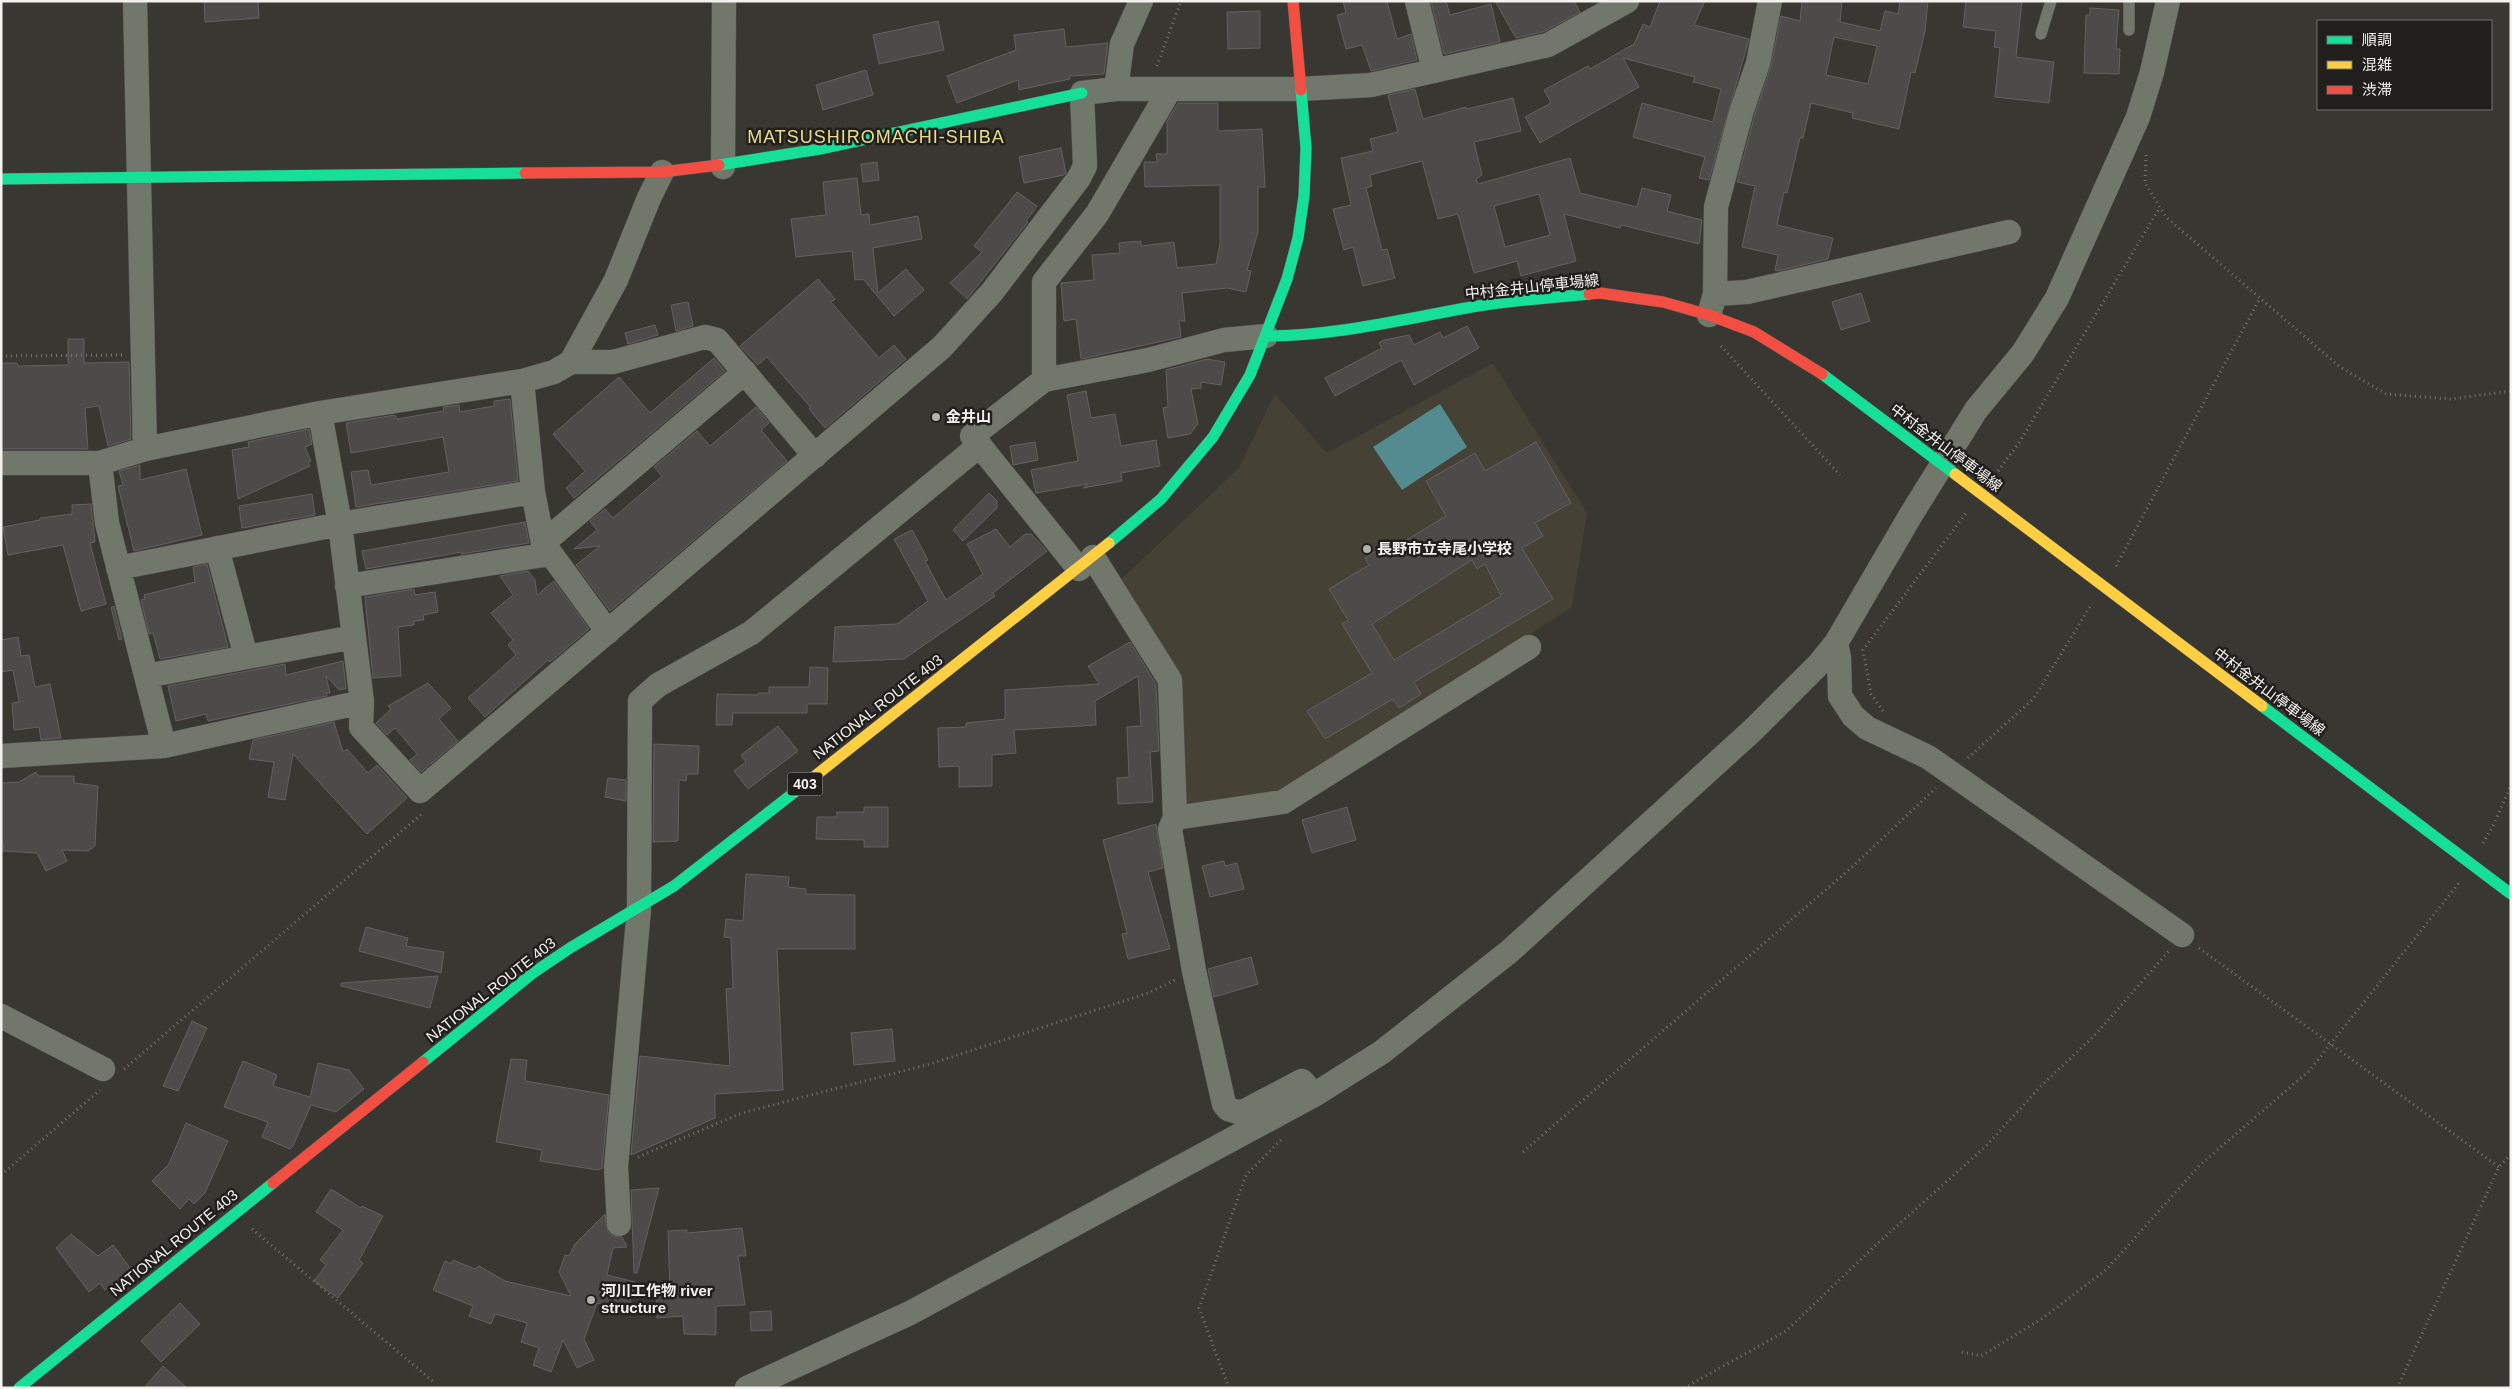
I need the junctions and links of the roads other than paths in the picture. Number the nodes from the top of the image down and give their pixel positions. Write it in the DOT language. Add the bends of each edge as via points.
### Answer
graph roads {
  1 [pos="135,1"];
  2 [pos="724,1"];
  3 [pos="1141,1"];
  4 [pos="1293,1"];
  5 [pos="1418,1"];
  6 [pos="1627,1"];
  7 [pos="1770,1"];
  8 [pos="2051,1"];
  9 [pos="2128,1"];
  10 [pos="2168,1"];
  11 [pos="2129,30"];
  12 [pos="2041,34"];
  13 [pos="1434,71"];
  14 [pos="1116,89"];
  15 [pos="1170,89"];
  16 [pos="1301,89"];
  17 [pos="1082,93"];
  18 [pos="723,167"];
  19 [pos="662,172"];
  20 [pos="139,177"];
  21 [pos="1,179"];
  22 [pos="2009,232"];
  23 [pos="1712,304"];
  24 [pos="1266,336"];
  25 [pos="571,362"];
  26 [pos="745,372"];
  27 [pos="1044,380"];
  28 [pos="522,382"];
  29 [pos="320,412"];
  30 [pos="980,445"];
  31 [pos="145,449"];
  32 [pos="815,456"];
  33 [pos="1,463"];
  34 [pos="100,463"];
  35 [pos="1949,469"];
  36 [pos="532,492"];
  37 [pos="340,524"];
  38 [pos="218,548"];
  39 [pos="547,549"];
  40 [pos="1086,563"];
  41 [pos="118,568"];
  42 [pos="347,586"];
  43 [pos="608,632"];
  44 [pos="354,637"];
  45 [pos="1836,643"];
  46 [pos="1529,647"];
  47 [pos="246,657"];
  48 [pos="146,676"];
  49 [pos="362,702"];
  50 [pos="164,746"];
  51 [pos="1,756"];
  52 [pos="1175,818"];
  53 [pos="2511,894"];
  54 [pos="639,909"];
  55 [pos="2182,935"];
  56 [pos="1,1016"];
  57 [pos="103,1069"];
  58 [pos="1314,1095"];
  59 [pos="619,1224"];
  60 [pos="18,1388"];
  61 [pos="747,1388"];
  1 -- 20 [label="street"];
  2 -- 18 [label="street"];
  3 -- 14 [label="street" via="1122,44"];
  4 -- 16 [label="main road, NATIONAL ROUTE 403 / 403"];
  5 -- 13 [label="street"];
  6 -- 13 [label="street" via="1548,45"];
  7 -- 23 [label="street" via="1758,63 1741,112 1716,207"];
  8 -- 12 [label="lane"];
  9 -- 11 [label="lane"];
  10 -- 35 [label="street" via="2138,117 2056,298 2023,353 1976,410"];
  13 -- 16 [label="street" via="1371,85"];
  14 -- 15 [label="street"];
  14 -- 17 [label="street"];
  15 -- 16 [label="street"];
  15 -- 27 [label="street" via="1097,214 1044,282"];
  16 -- 24 [label="main road, NATIONAL ROUTE 403 / 403" via="1306,148 1304,196 1298,238 1287,279"];
  17 -- 18 [label="main road"];
  17 -- 32 [label="street" via="1085,166 1067,197 992,292 942,346"];
  18 -- 19 [label="main road"];
  19 -- 20 [label="main road"];
  19 -- 25 [label="street" via="616,280"];
  20 -- 21 [label="main road"];
  20 -- 31 [label="street"];
  22 -- 23 [label="street" via="1747,292"];
  23 -- 24 [label="main road, 中村金井山停車場線" via="1663,302 1600,293 1480,306 1352,330"];
  23 -- 35 [label="main road, 中村金井山停車場線" via="1827,377"];
  24 -- 27 [label="street" via="1224,340 1148,360"];
  24 -- 40 [label="main road, NATIONAL ROUTE 403 / 403" via="1250,375 1213,437 1161,499"];
  25 -- 26 [label="street" via="613,362 705,337 717,340"];
  25 -- 28 [label="street" via="554,372"];
  26 -- 32 [label="street"];
  26 -- 39 [label="street"];
  27 -- 30 [label="street" via="972,436"];
  28 -- 29 [label="street"];
  28 -- 36 [label="street"];
  29 -- 31 [label="street"];
  29 -- 37 [label="street"];
  30 -- 40 [label="street"];
  30 -- 54 [label="street" via="758,628 658,684 640,701"];
  31 -- 34 [label="street"];
  32 -- 43 [label="street"];
  33 -- 34 [label="street"];
  34 -- 41 [label="street" via="107,523"];
  35 -- 45 [label="street"];
  35 -- 53 [label="main road, 中村金井山停車場線, bridge"];
  36 -- 37 [label="street"];
  36 -- 39 [label="street"];
  37 -- 38 [label="street"];
  37 -- 42 [label="street"];
  38 -- 41 [label="street"];
  38 -- 47 [label="street"];
  39 -- 42 [label="street"];
  39 -- 43 [label="street"];
  40 -- 52 [label="street" via="1170,680"];
  40 -- 54 [label="main road, NATIONAL ROUTE 403 / 403" via="674,886"];
  41 -- 48 [label="street"];
  42 -- 44 [label="street"];
  43 -- 49 [label="street" via="420,792 360,727"];
  44 -- 47 [label="street"];
  44 -- 49 [label="street"];
  45 -- 55 [label="street" via="1840,696 1853,716 1867,728 1928,757"];
  45 -- 58 [label="street" via="1754,730 1510,950 1382,1052"];
  46 -- 52 [label="street" via="1284,802"];
  47 -- 48 [label="street"];
  48 -- 50 [label="street"];
  49 -- 50 [label="street"];
  50 -- 51 [label="street"];
  52 -- 58 [label="street" via="1170,829 1194,971 1221,1095 1228,1109 1241,1113 1302,1081"];
  54 -- 59 [label="street" via="616,1167"];
  54 -- 60 [label="main road, NATIONAL ROUTE 403 / 403" via="533,973"];
  56 -- 57 [label="street"];
  58 -- 61 [label="street" via="910,1313"];
}
